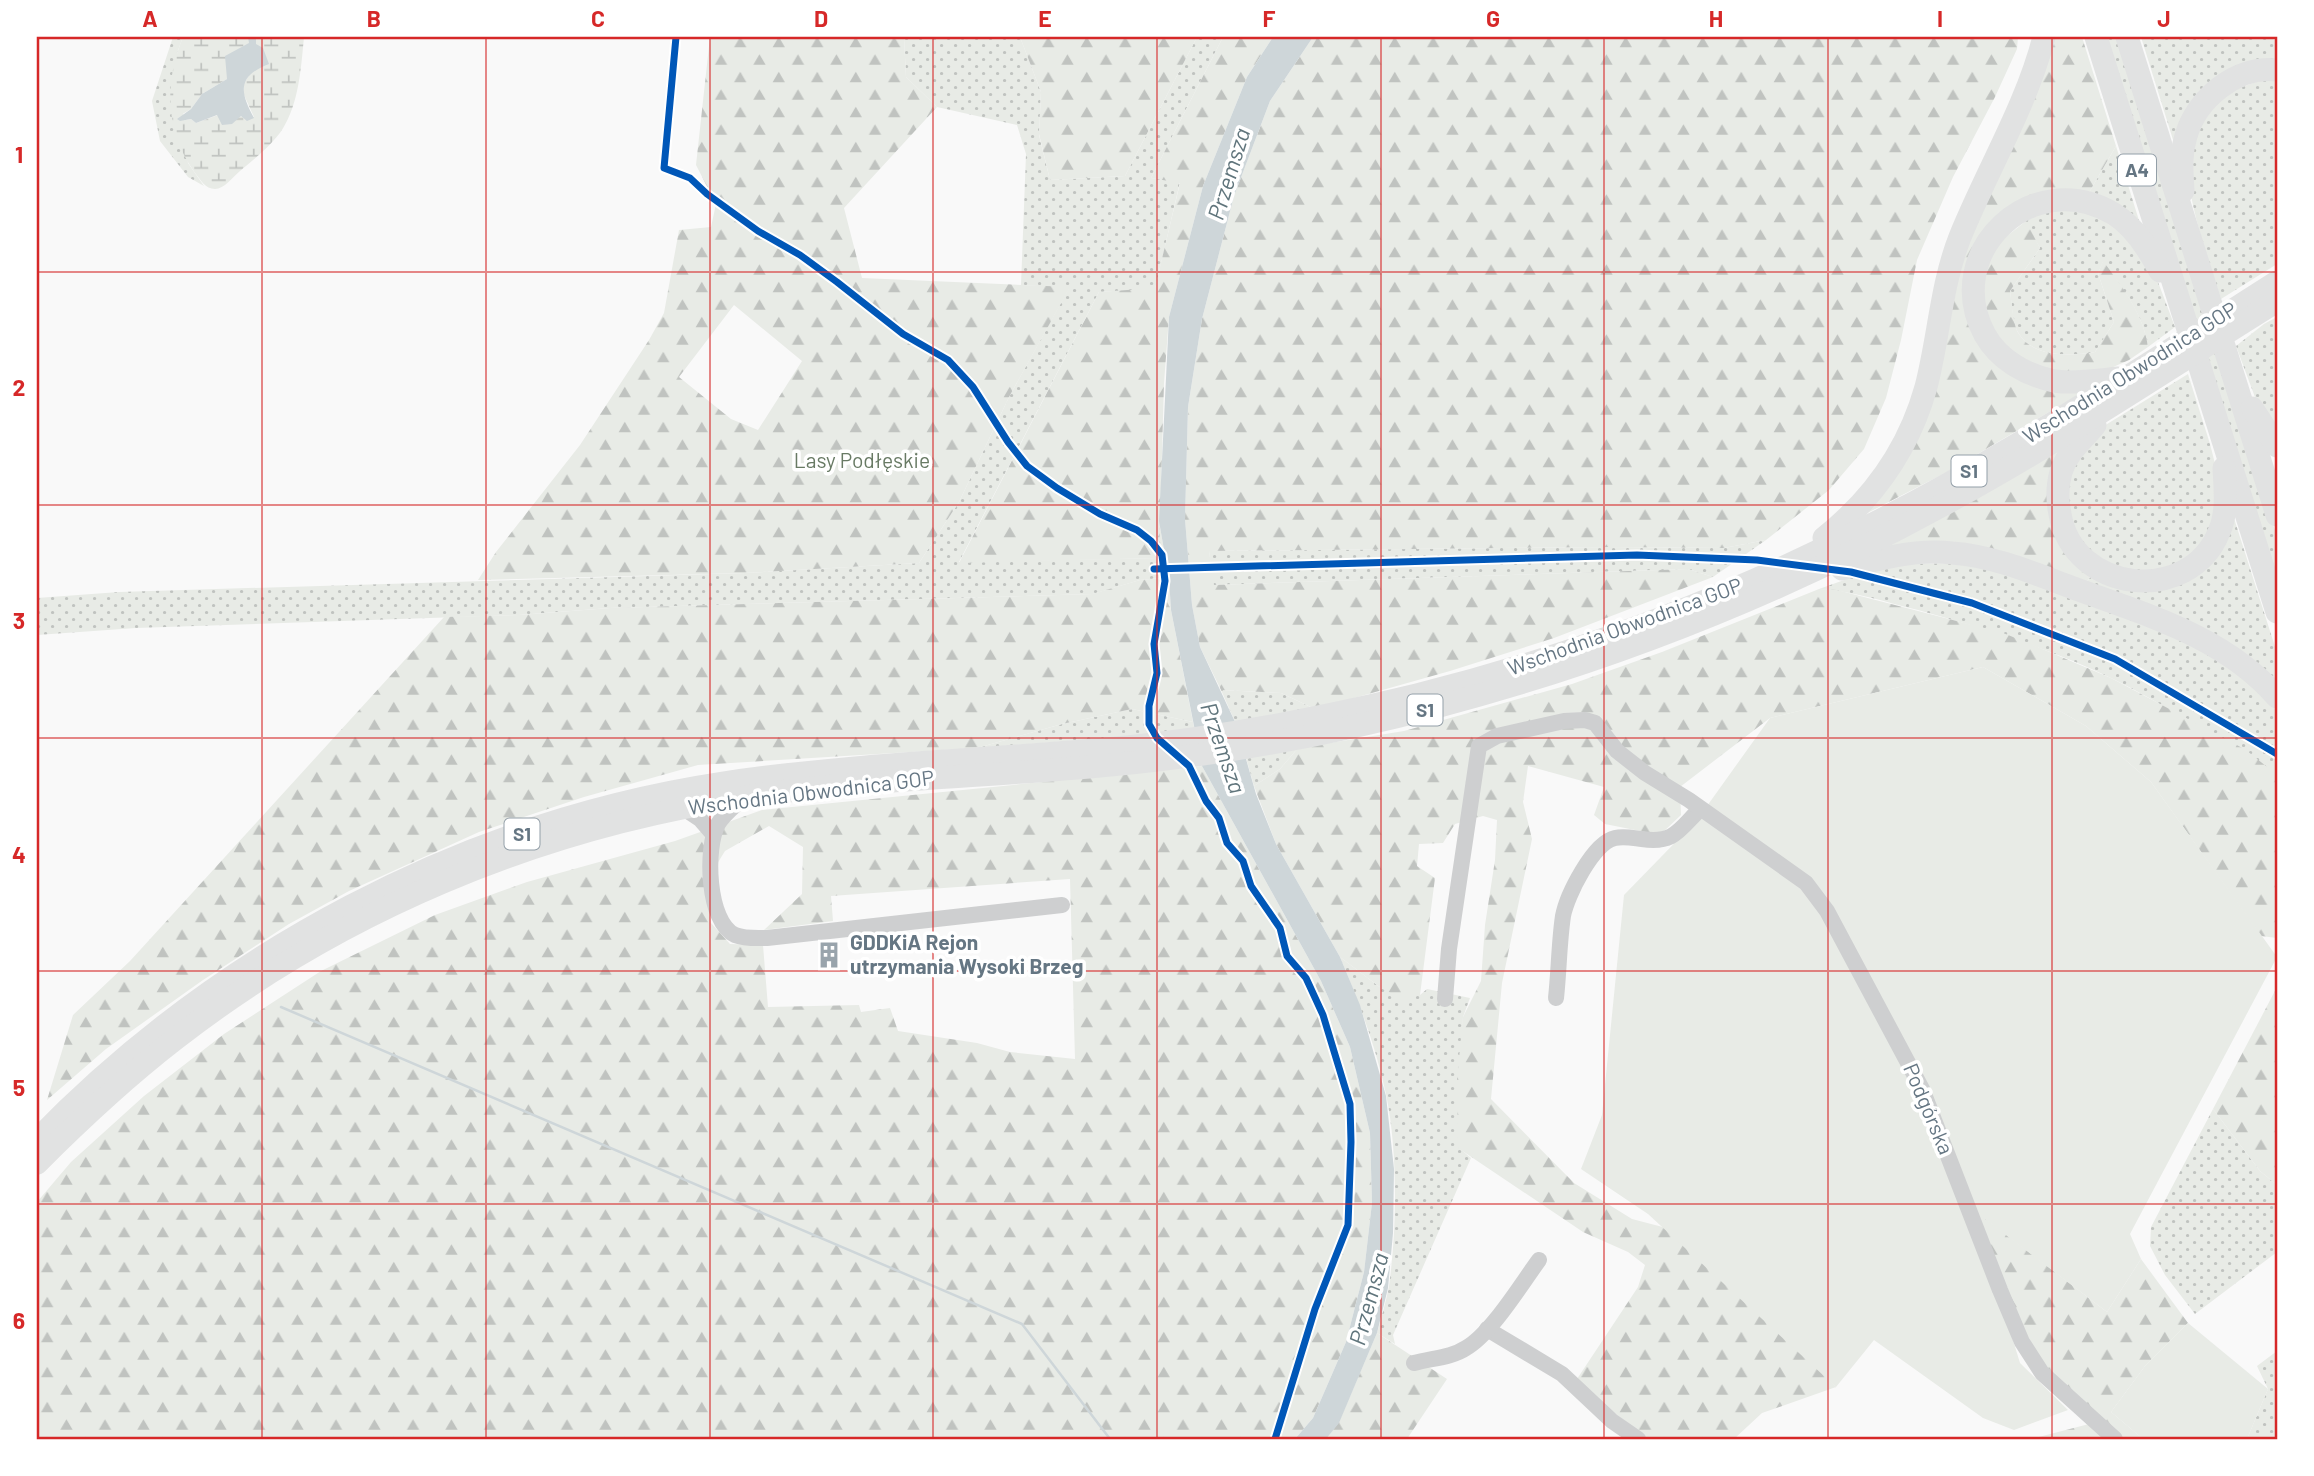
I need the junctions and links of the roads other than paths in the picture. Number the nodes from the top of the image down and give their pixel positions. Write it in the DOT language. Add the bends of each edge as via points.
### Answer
graph roads {
  1 [pos="2044,37"];
  2 [pos="2096,37"];
  3 [pos="2127,37"];
  4 [pos="2277,70"];
  5 [pos="2185,226"];
  6 [pos="2277,282"];
  7 [pos="2179,304"];
  8 [pos="2267,304"];
  9 [pos="2230,369"];
  10 [pos="2125,377"];
  11 [pos="2110,405"];
  12 [pos="2223,441"];
  13 [pos="2277,446"];
  14 [pos="2277,515"];
  15 [pos="1811,563"];
  16 [pos="2277,612"];
  17 [pos="2277,697"];
  18 [pos="1097,758"];
  19 [pos="744,797"];
  20 [pos="682,807"];
  21 [pos="1700,809"];
  22 [pos="713,834"];
  23 [pos="1062,905"];
  24 [pos="1556,998"];
  25 [pos="1445,999"];
  26 [pos="37,1140"];
  27 [pos="37,1163"];
  28 [pos="1539,1259"];
  29 [pos="1487,1328"];
  30 [pos="1414,1363"];
  31 [pos="1639,1439"];
  32 [pos="2115,1439"];
  1 -- 15 [label="highway" via="1959,240 1926,387 1912,425 1888,471"];
  2 -- 7 [label="highway, A4"];
  3 -- 5 [label="highway, A4"];
  4 -- 5 [label="highway" via="2257,71 2230,82 2206,100 2191,121 2182,156"];
  5 -- 9 [label="highway, A4"];
  6 -- 8 [label="highway, Wschodnia Obwodnica GOP / S1"];
  7 -- 10 [label="highway" via="2139,238 2102,208 2074,200 2037,203 1993,233 1978,261 1973,291 1982,328 1994,349 2022,370 2055,381"];
  7 -- 12 [label="highway, A4"];
  8 -- 10 [label="highway, Wschodnia Obwodnica GOP / S1"];
  8 -- 11 [label="highway, Wschodnia Obwodnica GOP / S1"];
  9 -- 13 [label="highway"];
  9 -- 14 [label="highway, A4"];
  10 -- 15 [label="highway, Wschodnia Obwodnica GOP / S1"];
  11 -- 12 [label="highway" via="2069,454 2058,495 2063,528 2072,546 2093,567 2112,577 2144,582 2163,579 2192,566 2208,550 2224,516"];
  11 -- 15 [label="highway, Wschodnia Obwodnica GOP / S1" via="1955,499"];
  12 -- 16 [label="highway, A4"];
  15 -- 17 [label="highway" via="1840,569 1897,556 1953,552 1994,561 2178,627 2231,655"];
  15 -- 18 [label="highway, Wschodnia Obwodnica GOP / S1" via="1554,655 1224,752"];
  18 -- 19 [label="highway, Wschodnia Obwodnica GOP / S1"];
  18 -- 26 [label="highway, Wschodnia Obwodnica GOP / S1" via="834,770 723,783 641,799 513,837 376,894 261,959 145,1041"];
  19 -- 20 [label="highway, Wschodnia Obwodnica GOP / S1"];
  19 -- 22 [label="street"];
  20 -- 22 [label="street"];
  20 -- 27 [label="highway, Wschodnia Obwodnica GOP / S1" via="526,849 434,885 340,932 248,986 177,1037 95,1106"];
  21 -- 24 [label="street" via="1672,837 1663,841 1614,838 1590,859 1563,915"];
  21 -- 25 [label="street, Podgórska" via="1645,773 1617,751 1595,723 1585,720 1497,736 1479,746"];
  21 -- 32 [label="street, Podgórska" via="1806,883 1827,911 1922,1089 2022,1342 2042,1373"];
  22 -- 23 [label="street" via="714,909 734,935 747,938"];
  28 -- 29 [label="street"];
  29 -- 30 [label="street" via="1469,1347"];
  29 -- 31 [label="street" via="1562,1374 1612,1421"];
}
